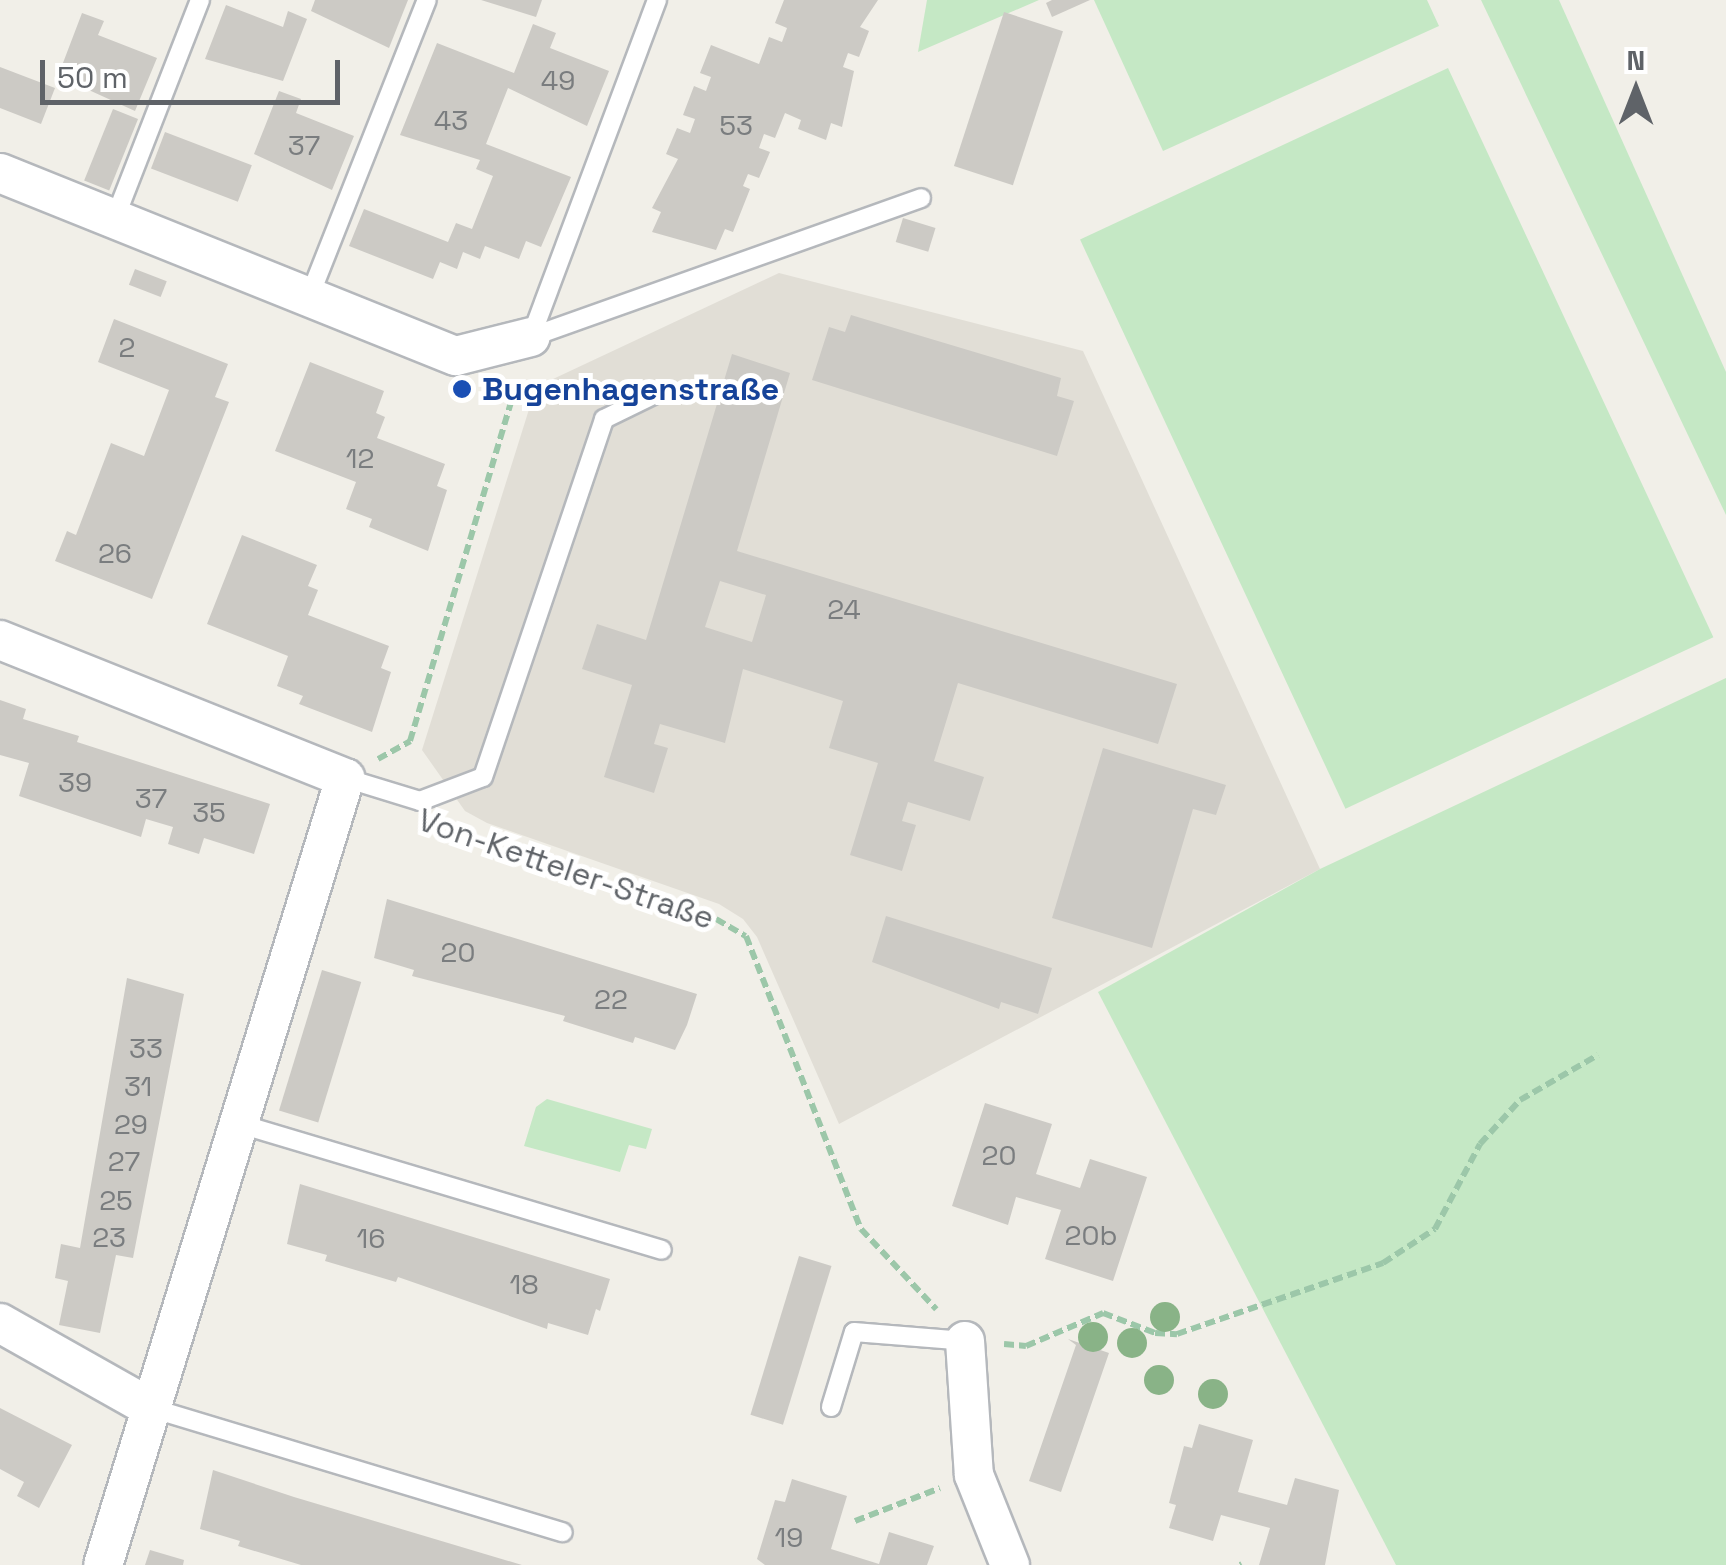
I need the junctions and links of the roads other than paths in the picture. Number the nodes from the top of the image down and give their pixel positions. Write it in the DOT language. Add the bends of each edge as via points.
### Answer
graph roads {
  1 [pos="200,0"];
  2 [pos="427,0"];
  3 [pos="658,0"];
  4 [pos="0,174"];
  5 [pos="920,198"];
  6 [pos="115,218"];
  7 [pos="310,295"];
  8 [pos="530,336"];
  9 [pos="653,395"];
  10 [pos="0,640"];
  11 [pos="345,778"];
  12 [pos="240,1124"];
  13 [pos="662,1250"];
  14 [pos="0,1323"];
  15 [pos="965,1341"];
  16 [pos="831,1407"];
  17 [pos="151,1408"];
  18 [pos="563,1532"];
  19 [pos="103,1565"];
  20 [pos="1010,1565"];
  1 -- 6 [label="lane"];
  2 -- 7 [label="lane"];
  3 -- 8 [label="lane"];
  4 -- 6 [label="street"];
  5 -- 8 [label="lane"];
  6 -- 7 [label="street"];
  7 -- 8 [label="street" via="456,356"];
  9 -- 11 [label="lane" via="604,419 483,777 420,801"];
  10 -- 11 [label="street"];
  11 -- 12 [label="street"];
  12 -- 13 [label="lane"];
  12 -- 17 [label="street"];
  14 -- 17 [label="street"];
  15 -- 16 [label="lane" via="854,1332"];
  15 -- 20 [label="street" via="974,1475"];
  17 -- 18 [label="lane"];
  17 -- 19 [label="street"];
}
